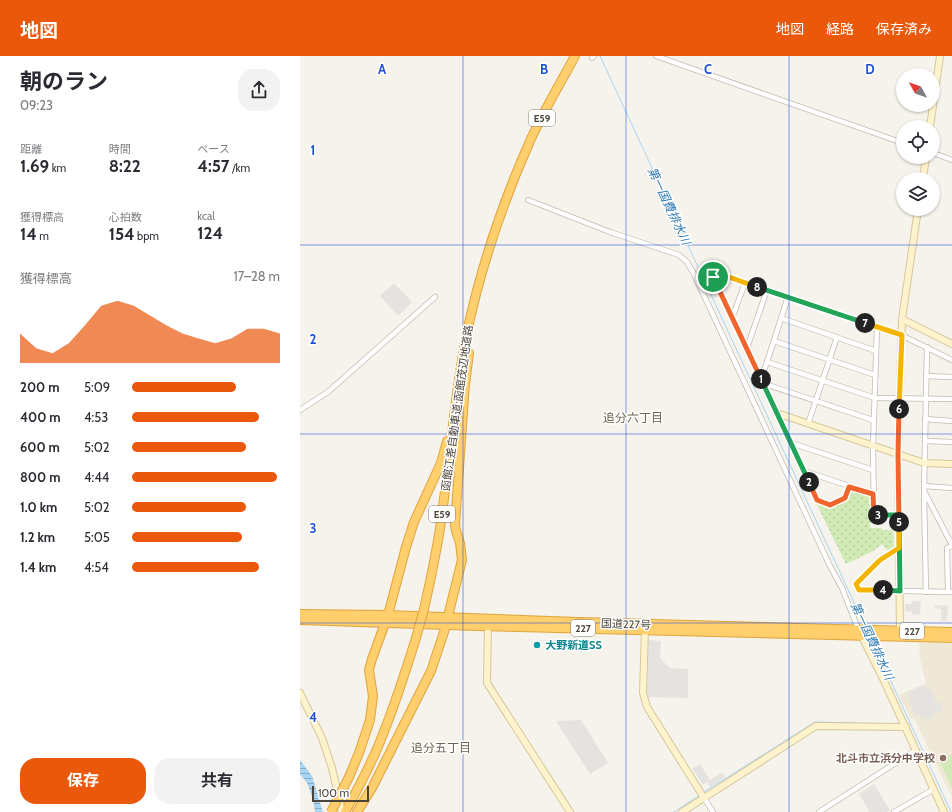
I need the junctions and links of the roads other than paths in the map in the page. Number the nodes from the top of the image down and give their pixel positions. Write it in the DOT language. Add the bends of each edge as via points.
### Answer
graph roads {
  1 [pos="575,56"];
  2 [pos="656,56"];
  3 [pos="940,56"];
  4 [pos="931,120"];
  5 [pos="896,141"];
  6 [pos="940,156"];
  7 [pos="952,160"];
  8 [pos="528,200"];
  9 [pos="917,216"];
  10 [pos="745,283"];
  11 [pos="767,290"];
  12 [pos="435,297"];
  13 [pos="788,297"];
  14 [pos="731,316"];
  15 [pos="782,318"];
  16 [pos="902,319"];
  17 [pos="877,327"];
  18 [pos="902,335"];
  19 [pos="837,337"];
  20 [pos="468,340"];
  21 [pos="774,341"];
  22 [pos="952,344"];
  23 [pos="746,347"];
  24 [pos="927,347"];
  25 [pos="876,350"];
  26 [pos="829,360"];
  27 [pos="952,360"];
  28 [pos="767,362"];
  29 [pos="875,375"];
  30 [pos="926,376"];
  31 [pos="952,377"];
  32 [pos="823,380"];
  33 [pos="762,381"];
  34 [pos="875,398"];
  35 [pos="900,399"];
  36 [pos="926,399"];
  37 [pos="952,399"];
  38 [pos="816,401"];
  39 [pos="300,410"];
  40 [pos="777,414"];
  41 [pos="454,417"];
  42 [pos="874,420"];
  43 [pos="925,420"];
  44 [pos="952,421"];
  45 [pos="808,424"];
  46 [pos="925,442"];
  47 [pos="952,442"];
  48 [pos="791,443"];
  49 [pos="873,446"];
  50 [pos="898,454"];
  51 [pos="924,463"];
  52 [pos="952,464"];
  53 [pos="873,470"];
  54 [pos="804,471"];
  55 [pos="849,487"];
  56 [pos="952,488"];
  57 [pos="924,489"];
  58 [pos="873,494"];
  59 [pos="899,515"];
  60 [pos="950,536"];
  61 [pos="952,545"];
  62 [pos="899,548"];
  63 [pos="900,591"];
  64 [pos="926,592"];
  65 [pos="950,592"];
  66 [pos="300,614"];
  67 [pos="387,619"];
  68 [pos="300,620"];
  69 [pos="447,622"];
  70 [pos="488,623"];
  71 [pos="646,627"];
  72 [pos="866,632"];
  73 [pos="952,632"];
  74 [pos="900,634"];
  75 [pos="952,638"];
  76 [pos="300,693"];
  77 [pos="906,727"];
  78 [pos="916,750"];
  79 [pos="934,789"];
  80 [pos="703,795"];
  81 [pos="332,812"];
  82 [pos="342,812"];
  83 [pos="345,812"];
  84 [pos="357,812"];
  85 [pos="570,812"];
  86 [pos="682,812"];
  87 [pos="713,812"];
  88 [pos="819,812"];
  89 [pos="894,812"];
  90 [pos="944,812"];
  1 -- 20 [label="highway, 函館江差自動車道;函館茂辺地道路 / E59" via="530,141 508,194 480,280"];
  2 -- 5 [label="street"];
  3 -- 4 [label="street"];
  6 -- 7 [label="street"];
  8 -- 72 [label="street" via="678,255 687,262 830,566"];
  9 -- 16 [label="street"];
  10 -- 11 [label="street"];
  10 -- 14 [label="street"];
  10 -- 14 [label="street" via="715,272 713,277"];
  11 -- 13 [label="street"];
  11 -- 23 [label="street"];
  12 -- 39 [label="street" via="328,392"];
  13 -- 15 [label="street"];
  13 -- 17 [label="street"];
  14 -- 23 [label="street"];
  15 -- 19 [label="street"];
  15 -- 21 [label="street"];
  16 -- 18 [label="street"];
  16 -- 22 [label="street"];
  17 -- 18 [label="street"];
  17 -- 25 [label="street"];
  18 -- 24 [label="street"];
  18 -- 35 [label="street"];
  19 -- 25 [label="street"];
  19 -- 26 [label="street"];
  20 -- 41 [label="highway, 函館江差自動車道;函館茂辺地道路 / E59"];
  20 -- 69 [label="highway" via="455,524 462,560"];
  21 -- 26 [label="street"];
  21 -- 28 [label="street"];
  23 -- 33 [label="street"];
  24 -- 27 [label="street"];
  24 -- 30 [label="street"];
  25 -- 29 [label="street"];
  26 -- 29 [label="street"];
  26 -- 32 [label="street"];
  28 -- 32 [label="street"];
  28 -- 33 [label="street"];
  29 -- 34 [label="street"];
  30 -- 31 [label="street"];
  30 -- 36 [label="street"];
  32 -- 34 [label="street"];
  32 -- 38 [label="street"];
  33 -- 38 [label="street"];
  33 -- 40 [label="street"];
  34 -- 35 [label="street"];
  34 -- 42 [label="street"];
  35 -- 36 [label="street"];
  35 -- 50 [label="street"];
  36 -- 37 [label="street"];
  36 -- 43 [label="street"];
  38 -- 42 [label="street"];
  38 -- 45 [label="street"];
  40 -- 45 [label="street"];
  40 -- 48 [label="street"];
  41 -- 67 [label="highway" via="441,463 414,522"];
  41 -- 83 [label="highway, 函館江差自動車道;函館茂辺地道路 / E59, bridge" via="442,516 416,638 390,716"];
  42 -- 49 [label="street"];
  43 -- 44 [label="street"];
  43 -- 46 [label="street"];
  45 -- 49 [label="street"];
  46 -- 47 [label="street"];
  46 -- 51 [label="street"];
  48 -- 53 [label="street"];
  48 -- 54 [label="street"];
  49 -- 50 [label="street"];
  49 -- 53 [label="street"];
  50 -- 51 [label="street"];
  50 -- 59 [label="street"];
  51 -- 52 [label="street"];
  51 -- 57 [label="street"];
  53 -- 58 [label="street"];
  54 -- 55 [label="street"];
  54 -- 55 [label="street" via="817,500 830,505 845,498"];
  55 -- 58 [label="street"];
  56 -- 57 [label="street"];
  57 -- 60 [label="street"];
  57 -- 64 [label="street"];
  58 -- 59 [label="street" via="874,515"];
  59 -- 62 [label="street"];
  60 -- 61 [label="street"];
  61 -- 65 [label="street" via="947,548"];
  62 -- 63 [label="street"];
  62 -- 63 [label="street" via="880,560 856,584 859,590"];
  63 -- 64 [label="street"];
  63 -- 74 [label="street"];
  64 -- 65 [label="street"];
  66 -- 67 [label="highway, 国道227号 / 227"];
  67 -- 68 [label="highway, 国道227号 / 227"];
  67 -- 69 [label="highway, 国道227号 / 227"];
  67 -- 81 [label="highway, bridge" via="369,670 373,696 370,720 359,753"];
  69 -- 70 [label="highway, 国道227号 / 227"];
  69 -- 84 [label="highway" via="431,671 372,788"];
  70 -- 71 [label="highway, 国道227号 / 227"];
  70 -- 85 [label="street" via="487,683"];
  71 -- 72 [label="highway, 国道227号 / 227"];
  71 -- 80 [label="street" via="644,701"];
  72 -- 74 [label="highway, 国道227号 / 227"];
  72 -- 77 [label="street"];
  73 -- 74 [label="highway, 国道227号 / 227"];
  74 -- 75 [label="highway, 国道227号 / 227"];
  76 -- 82 [label="street" via="322,738"];
  77 -- 78 [label="street"];
  77 -- 80 [label="street" via="816,726"];
  78 -- 79 [label="street"];
  78 -- 88 [label="street"];
  79 -- 89 [label="street"];
  79 -- 90 [label="street"];
  80 -- 86 [label="street"];
  80 -- 87 [label="street"];
}
